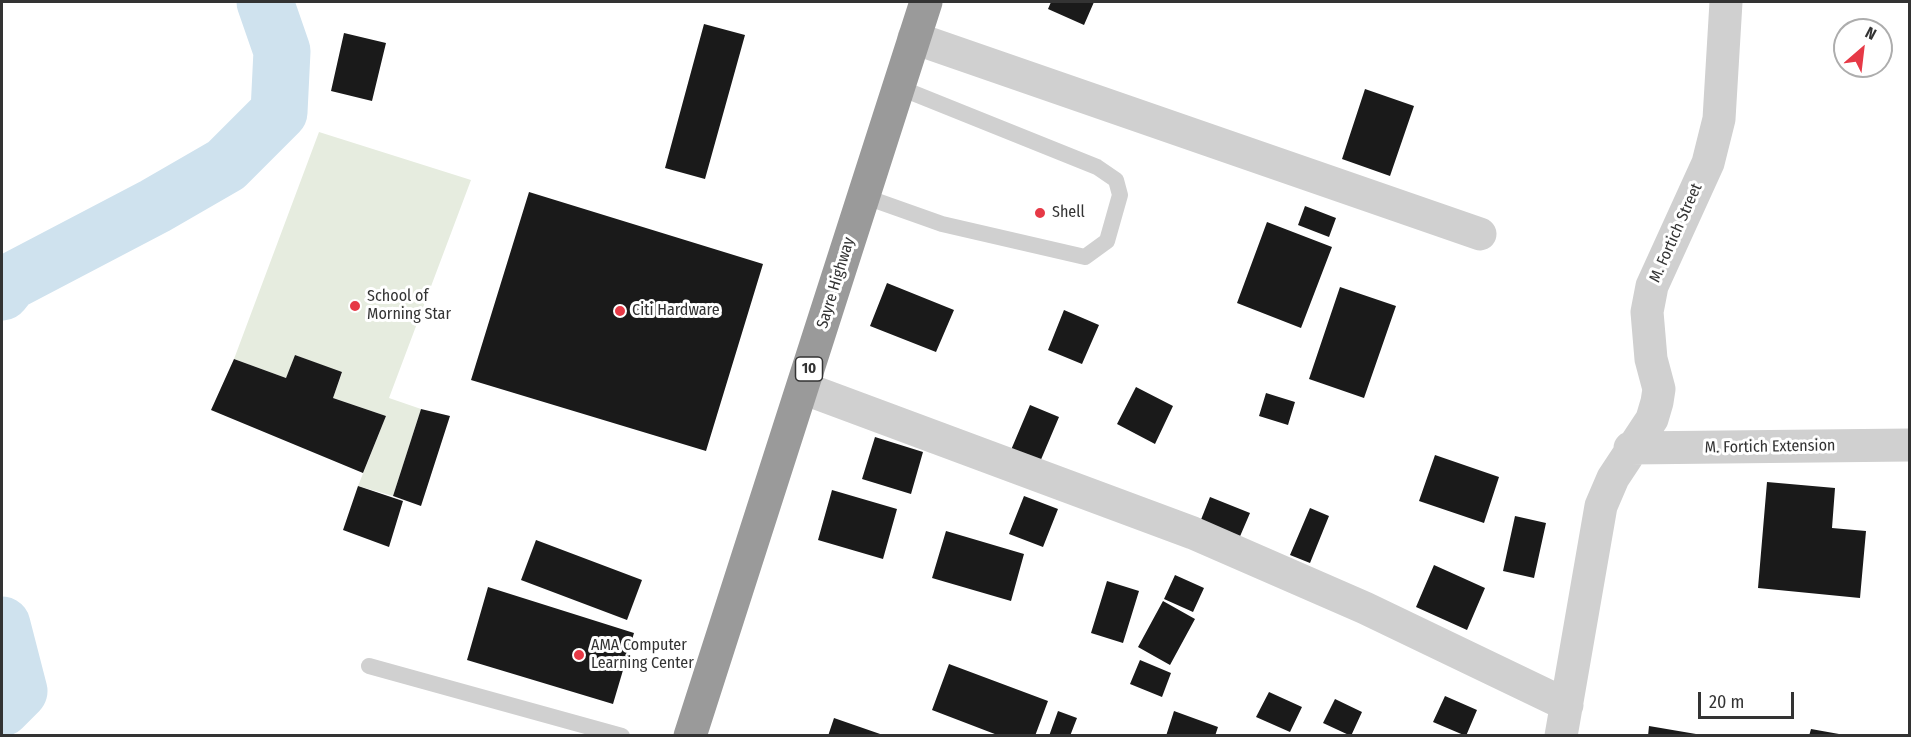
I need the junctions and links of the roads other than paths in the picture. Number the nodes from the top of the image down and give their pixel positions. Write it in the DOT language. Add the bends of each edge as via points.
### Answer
graph roads {
  1 [pos="926,2"];
  2 [pos="1726,2"];
  3 [pos="914,38"];
  4 [pos="898,87"];
  5 [pos="863,196"];
  6 [pos="1480,234"];
  7 [pos="803,388"];
  8 [pos="1910,445"];
  9 [pos="1630,448"];
  10 [pos="369,666"];
  11 [pos="1564,720"];
  12 [pos="622,735"];
  13 [pos="690,735"];
  1 -- 3 [label="highway, Sayre Highway / 10"];
  2 -- 9 [label="street, M. Fortich Street" via="1719,119 1708,162 1652,286 1647,312 1650,359 1659,388 1652,419"];
  3 -- 4 [label="highway, Sayre Highway / 10"];
  3 -- 6 [label="street"];
  4 -- 5 [label="highway, Sayre Highway / 10"];
  4 -- 5 [label="lane" via="1097,167 1116,180 1120,195 1107,241 1085,256 942,224"];
  5 -- 7 [label="highway, Sayre Highway / 10"];
  7 -- 11 [label="street" via="1192,533 1365,608"];
  7 -- 13 [label="highway, Sayre Highway / 10"];
  8 -- 9 [label="street, M. Fortich Extension"];
  9 -- 11 [label="street, M. Fortich Street" via="1601,506"];
  10 -- 12 [label="lane"];
}
